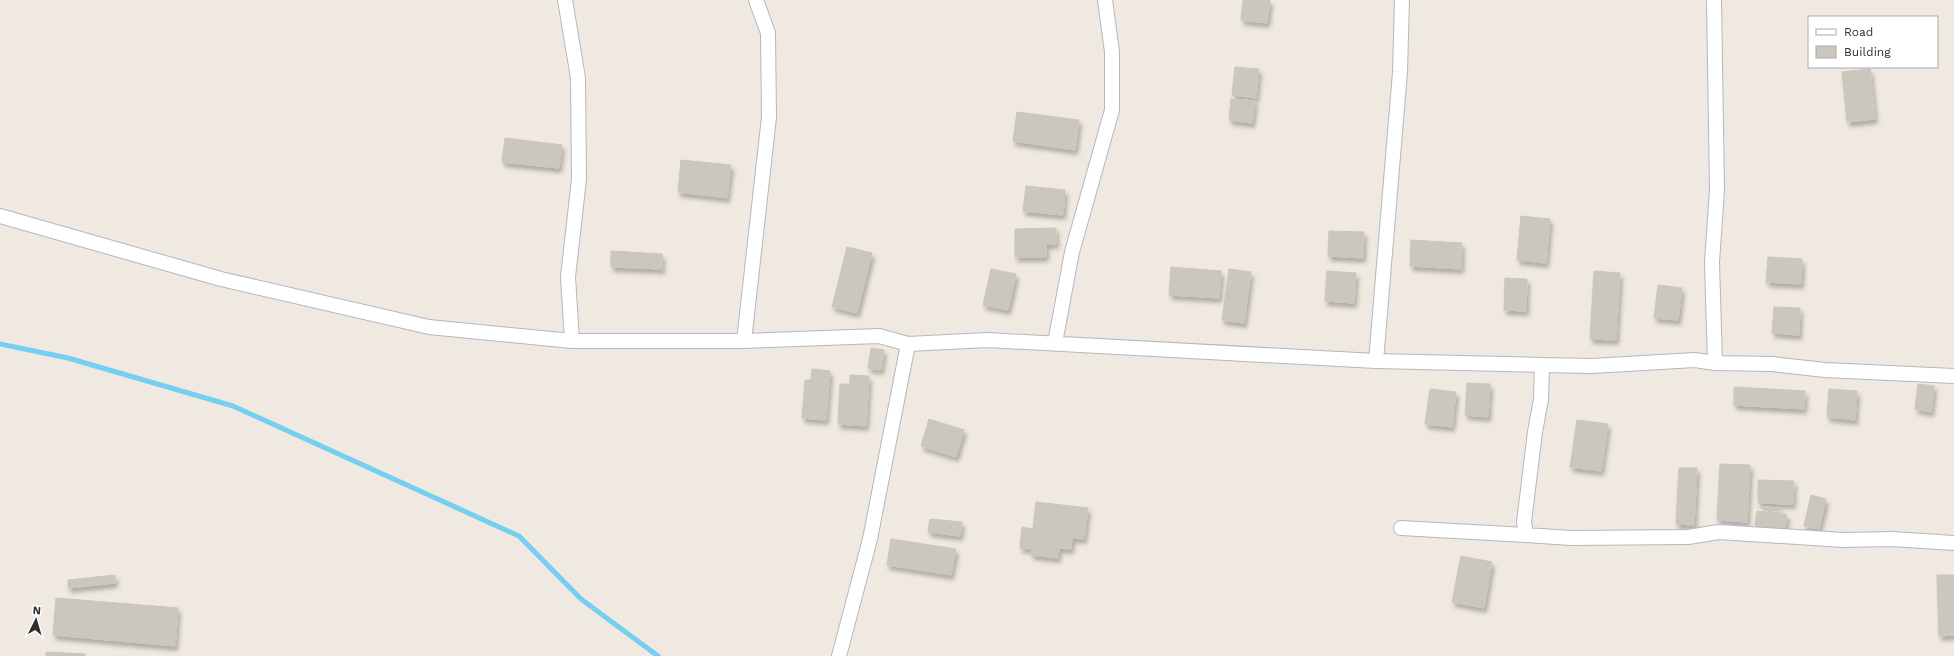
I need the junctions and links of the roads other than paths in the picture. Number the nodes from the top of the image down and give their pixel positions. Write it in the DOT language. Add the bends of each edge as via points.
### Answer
graph roads {
  1 [pos="565,0"];
  2 [pos="756,0"];
  3 [pos="1105,0"];
  4 [pos="1402,0"];
  5 [pos="1714,0"];
  6 [pos="0,216"];
  7 [pos="572,341"];
  8 [pos="744,341"];
  9 [pos="1055,343"];
  10 [pos="908,344"];
  11 [pos="1376,361"];
  12 [pos="1715,363"];
  13 [pos="1542,365"];
  14 [pos="1954,376"];
  15 [pos="1401,528"];
  16 [pos="1526,535"];
  17 [pos="1954,543"];
  18 [pos="839,656"];
  1 -- 7 [label="street" via="578,78 579,179 568,277"];
  2 -- 8 [label="street" via="768,33 769,117"];
  3 -- 9 [label="street" via="1112,52 1112,110 1072,252"];
  4 -- 11 [label="street" via="1400,72"];
  5 -- 12 [label="street" via="1717,190 1712,262"];
  6 -- 7 [label="street" via="221,279 429,328"];
  7 -- 8 [label="street"];
  8 -- 10 [label="street" via="879,336"];
  9 -- 10 [label="street" via="987,340"];
  9 -- 11 [label="street"];
  10 -- 18 [label="street" via="870,539"];
  11 -- 13 [label="street"];
  12 -- 13 [label="street" via="1695,360 1592,366"];
  12 -- 14 [label="street" via="1772,364 1825,370"];
  13 -- 16 [label="street" via="1541,398 1524,522"];
  15 -- 16 [label="street"];
  16 -- 17 [label="street" via="1570,538 1688,537 1719,532 1843,540"];
}
